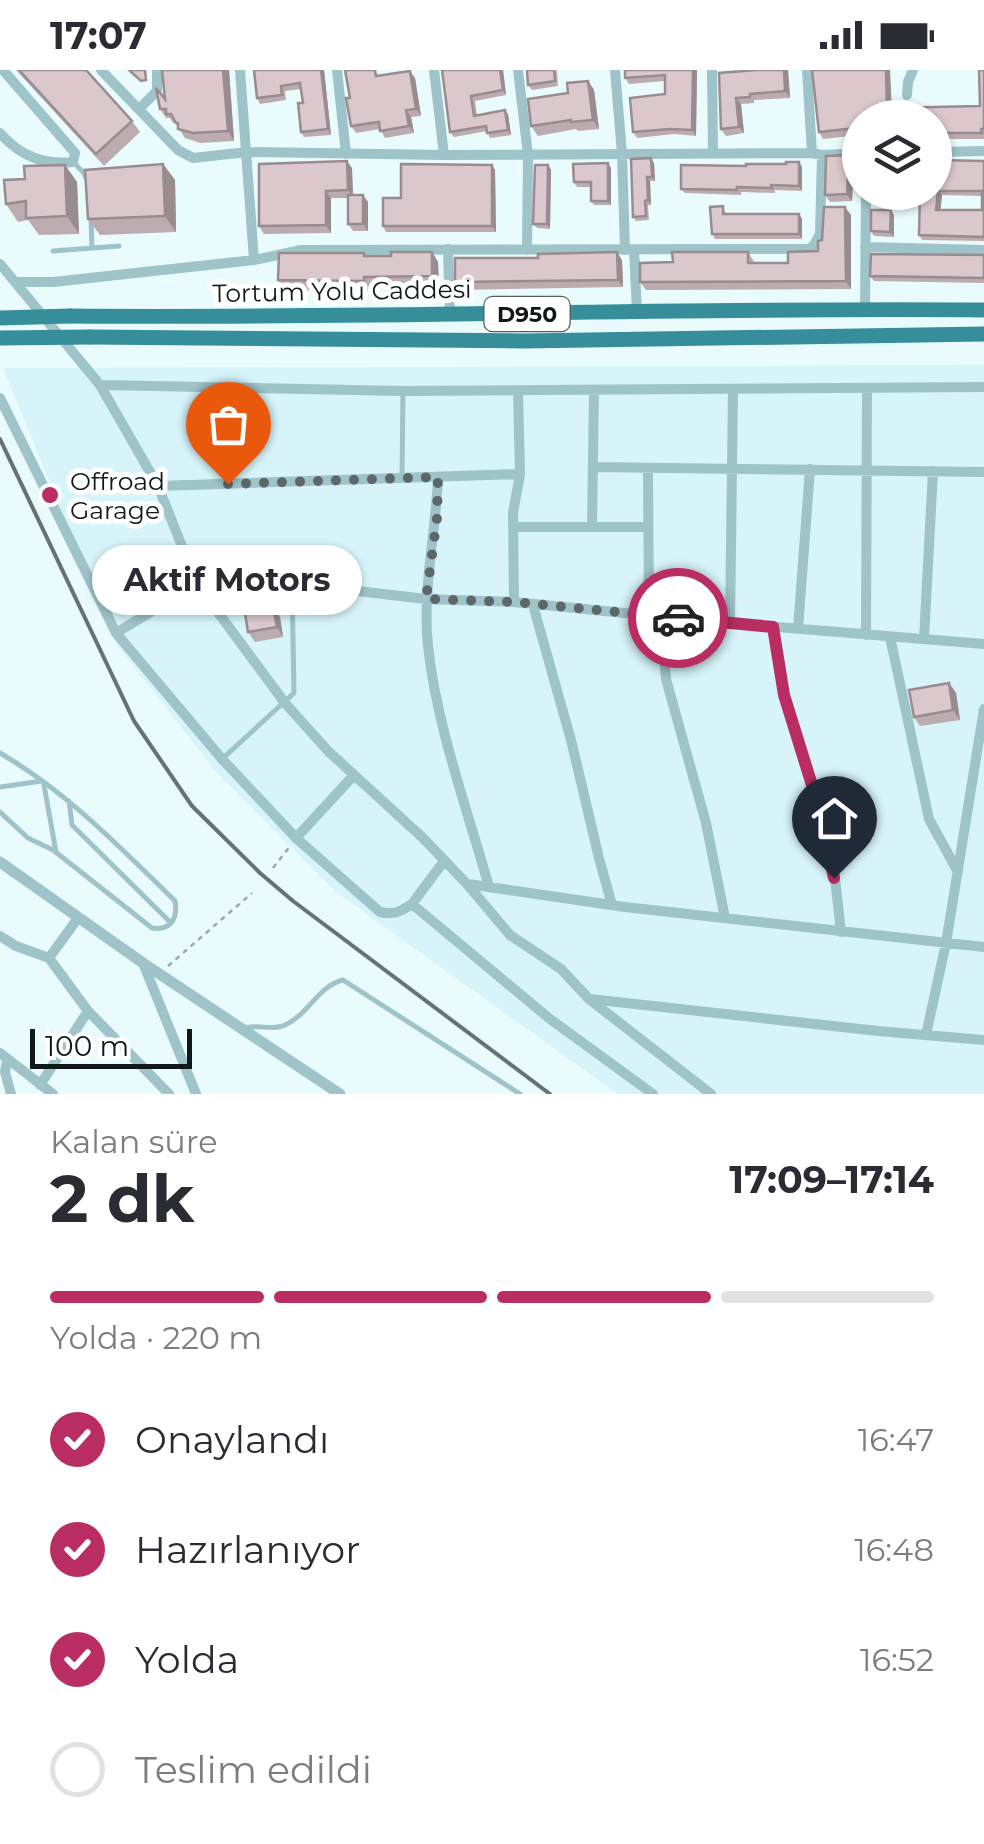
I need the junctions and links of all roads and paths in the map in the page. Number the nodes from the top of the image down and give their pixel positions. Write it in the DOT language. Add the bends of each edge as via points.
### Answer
graph roads {
  1 [pos="3,70"];
  2 [pos="101,70"];
  3 [pos="157,70"];
  4 [pos="240,70"];
  5 [pos="337,70"];
  6 [pos="434,70"];
  7 [pos="518,70"];
  8 [pos="615,70"];
  9 [pos="712,70"];
  10 [pos="807,70"];
  11 [pos="913,70"];
  12 [pos="907,94"];
  13 [pos="139,109"];
  14 [pos="0,133"];
  15 [pos="984,151"];
  16 [pos="246,152"];
  17 [pos="713,152"];
  18 [pos="952,152"];
  19 [pos="622,153"];
  20 [pos="842,153"];
  21 [pos="346,154"];
  22 [pos="817,154"];
  23 [pos="444,155"];
  24 [pos="528,155"];
  25 [pos="73,162"];
  26 [pos="90,198"];
  27 [pos="866,210"];
  28 [pos="90,215"];
  29 [pos="118,246"];
  30 [pos="92,248"];
  31 [pos="865,248"];
  32 [pos="448,249"];
  33 [pos="527,250"];
  34 [pos="630,250"];
  35 [pos="984,250"];
  36 [pos="52,252"];
  37 [pos="254,260"];
  38 [pos="0,264"];
  39 [pos="15,282"];
  40 [pos="865,309"];
  41 [pos="982,310"];
  42 [pos="637,312"];
  43 [pos="450,314"];
  44 [pos="0,318"];
  45 [pos="983,336"];
  46 [pos="0,338"];
  47 [pos="100,385"];
  48 [pos="984,387"];
  49 [pos="868,388"];
  50 [pos="734,389"];
  51 [pos="518,391"];
  52 [pos="594,391"];
  53 [pos="403,392"];
  54 [pos="0,398"];
  55 [pos="593,467"];
  56 [pos="648,468"];
  57 [pos="733,468"];
  58 [pos="810,469"];
  59 [pos="867,470"];
  60 [pos="933,471"];
  61 [pos="984,472"];
  62 [pos="520,474"];
  63 [pos="438,477"];
  64 [pos="402,478"];
  65 [pos="158,486"];
  66 [pos="514,527"];
  67 [pos="592,527"];
  68 [pos="648,527"];
  69 [pos="197,584"];
  70 [pos="292,585"];
  71 [pos="426,599"];
  72 [pos="514,602"];
  73 [pos="533,605"];
  74 [pos="655,616"];
  75 [pos="730,623"];
  76 [pos="773,627"];
  77 [pos="798,629"];
  78 [pos="116,634"];
  79 [pos="866,634"];
  80 [pos="890,636"];
  81 [pos="924,639"];
  82 [pos="984,644"];
  83 [pos="285,703"];
  84 [pos="984,709"];
  85 [pos="0,752"];
  86 [pos="222,759"];
  87 [pos="354,775"];
  88 [pos="43,782"];
  89 [pos="0,787"];
  90 [pos="69,800"];
  91 [pos="0,812"];
  92 [pos="296,838"];
  93 [pos="56,852"];
  94 [pos="444,861"];
  95 [pos="0,862"];
  96 [pos="274,868"];
  97 [pos="958,872"];
  98 [pos="467,884"];
  99 [pos="489,887"];
  100 [pos="252,893"];
  101 [pos="412,904"];
  102 [pos="612,905"];
  103 [pos="78,918"];
  104 [pos="725,918"];
  105 [pos="171,924"];
  106 [pos="840,932"];
  107 [pos="0,936"];
  108 [pos="946,943"];
  109 [pos="984,947"];
  110 [pos="50,958"];
  111 [pos="143,963"];
  112 [pos="159,974"];
  113 [pos="589,999"];
  114 [pos="88,1011"];
  115 [pos="242,1029"];
  116 [pos="926,1035"];
  117 [pos="984,1040"];
  118 [pos="4,1056"];
  119 [pos="40,1085"];
  120 [pos="12,1094"];
  121 [pos="53,1094"];
  122 [pos="169,1094"];
  123 [pos="196,1094"];
  124 [pos="340,1094"];
  125 [pos="520,1094"];
  126 [pos="652,1094"];
  127 [pos="712,1094"];
  1 -- 25 [label="street" via="75,153"];
  2 -- 13 [label="street"];
  3 -- 13 [label="street" via="156,90"];
  4 -- 16 [label="street"];
  5 -- 21 [label="street"];
  6 -- 23 [label="street"];
  7 -- 24 [label="street"];
  8 -- 19 [label="street"];
  9 -- 17 [label="street"];
  10 -- 22 [label="street"];
  11 -- 12 [label="street"];
  13 -- 16 [label="street" via="193,158"];
  14 -- 25 [label="street" via="35,161"];
  15 -- 18 [label="street"];
  16 -- 21 [label="street"];
  16 -- 37 [label="street"];
  17 -- 19 [label="street"];
  17 -- 22 [label="street"];
  19 -- 24 [label="street"];
  19 -- 34 [label="street"];
  20 -- 22 [label="street"];
  21 -- 23 [label="street"];
  22 -- 34 [label="street" via="820,234 809,249"];
  23 -- 24 [label="street"];
  24 -- 33 [label="street"];
  25 -- 26 [label="lane" via="88,182"];
  27 -- 31 [label="street"];
  28 -- 30 [label="lane"];
  29 -- 30 [label="lane"];
  30 -- 36 [label="lane"];
  31 -- 35 [label="street"];
  31 -- 40 [label="street"];
  32 -- 33 [label="street"];
  32 -- 37 [label="street" via="301,250"];
  32 -- 43 [label="street"];
  33 -- 34 [label="street"];
  34 -- 42 [label="street"];
  37 -- 39 [label="street"];
  38 -- 39 [label="street"];
  39 -- 47 [label="street"];
  40 -- 41 [label="highway, Tortum Yolu Caddesi / D950"];
  40 -- 42 [label="highway, Tortum Yolu Caddesi / D950"];
  41 -- 45 [label="street"];
  42 -- 43 [label="highway, Tortum Yolu Caddesi / D950"];
  43 -- 44 [label="highway, Tortum Yolu Caddesi / D950, bridge"];
  45 -- 46 [label="highway, Tortum Yolu Caddesi / D950, bridge"];
  47 -- 53 [label="street"];
  47 -- 65 [label="street"];
  48 -- 49 [label="street"];
  49 -- 50 [label="street"];
  49 -- 59 [label="street"];
  50 -- 52 [label="street"];
  50 -- 57 [label="street"];
  51 -- 52 [label="street"];
  51 -- 53 [label="street"];
  51 -- 62 [label="street"];
  52 -- 55 [label="street"];
  53 -- 64 [label="lane"];
  54 -- 78 [label="street"];
  55 -- 56 [label="street"];
  55 -- 67 [label="street"];
  56 -- 57 [label="street"];
  56 -- 68 [label="street"];
  57 -- 58 [label="street"];
  57 -- 75 [label="street"];
  58 -- 59 [label="street"];
  58 -- 77 [label="street"];
  59 -- 60 [label="street"];
  59 -- 79 [label="street"];
  60 -- 61 [label="street"];
  60 -- 81 [label="street"];
  62 -- 63 [label="street"];
  62 -- 66 [label="street"];
  63 -- 64 [label="street"];
  63 -- 71 [label="street"];
  64 -- 65 [label="street"];
  65 -- 69 [label="street"];
  66 -- 67 [label="street"];
  66 -- 72 [label="street"];
  67 -- 68 [label="street"];
  68 -- 74 [label="street"];
  69 -- 70 [label="street"];
  69 -- 78 [label="street"];
  69 -- 83 [label="street"];
  70 -- 71 [label="street"];
  70 -- 83 [label="lane" via="294,694"];
  71 -- 72 [label="street"];
  71 -- 99 [label="street" via="442,722"];
  72 -- 73 [label="street"];
  73 -- 74 [label="street"];
  73 -- 102 [label="street"];
  74 -- 75 [label="street"];
  74 -- 104 [label="street"];
  75 -- 76 [label="street"];
  76 -- 77 [label="street"];
  76 -- 106 [label="street" via="784,695 834,878"];
  77 -- 79 [label="street"];
  78 -- 86 [label="street"];
  79 -- 80 [label="street"];
  80 -- 81 [label="street"];
  80 -- 97 [label="street" via="929,819"];
  81 -- 82 [label="street"];
  83 -- 86 [label="lane"];
  83 -- 87 [label="street"];
  84 -- 97 [label="street"];
  85 -- 88 [label="lane"];
  86 -- 92 [label="street"];
  87 -- 92 [label="street"];
  87 -- 94 [label="street"];
  88 -- 89 [label="lane"];
  88 -- 90 [label="lane"];
  88 -- 93 [label="lane"];
  90 -- 105 [label="lane" via="72,825"];
  90 -- 105 [label="lane" via="175,901"];
  91 -- 93 [label="lane"];
  92 -- 96 [label="path"];
  92 -- 101 [label="street" via="380,912 390,915"];
  93 -- 105 [label="lane" via="152,928"];
  94 -- 98 [label="street"];
  94 -- 101 [label="street"];
  95 -- 103 [label="street"];
  97 -- 108 [label="street"];
  98 -- 99 [label="street"];
  98 -- 113 [label="street" via="510,935 561,969"];
  99 -- 102 [label="street"];
  100 -- 112 [label="path"];
  101 -- 126 [label="street" via="550,1020"];
  102 -- 104 [label="street"];
  103 -- 110 [label="street"];
  103 -- 111 [label="street"];
  104 -- 106 [label="street"];
  106 -- 108 [label="street"];
  107 -- 110 [label="street"];
  108 -- 109 [label="street"];
  108 -- 116 [label="street"];
  110 -- 114 [label="street"];
  111 -- 112 [label="street"];
  111 -- 123 [label="street"];
  112 -- 115 [label="street"];
  113 -- 116 [label="street"];
  113 -- 127 [label="street"];
  114 -- 119 [label="street"];
  114 -- 122 [label="street"];
  115 -- 124 [label="street"];
  115 -- 125 [label="lane" via="283,1027 342,980"];
  116 -- 117 [label="street"];
  118 -- 119 [label="street"];
  118 -- 120 [label="street"];
  119 -- 121 [label="street"];
}
